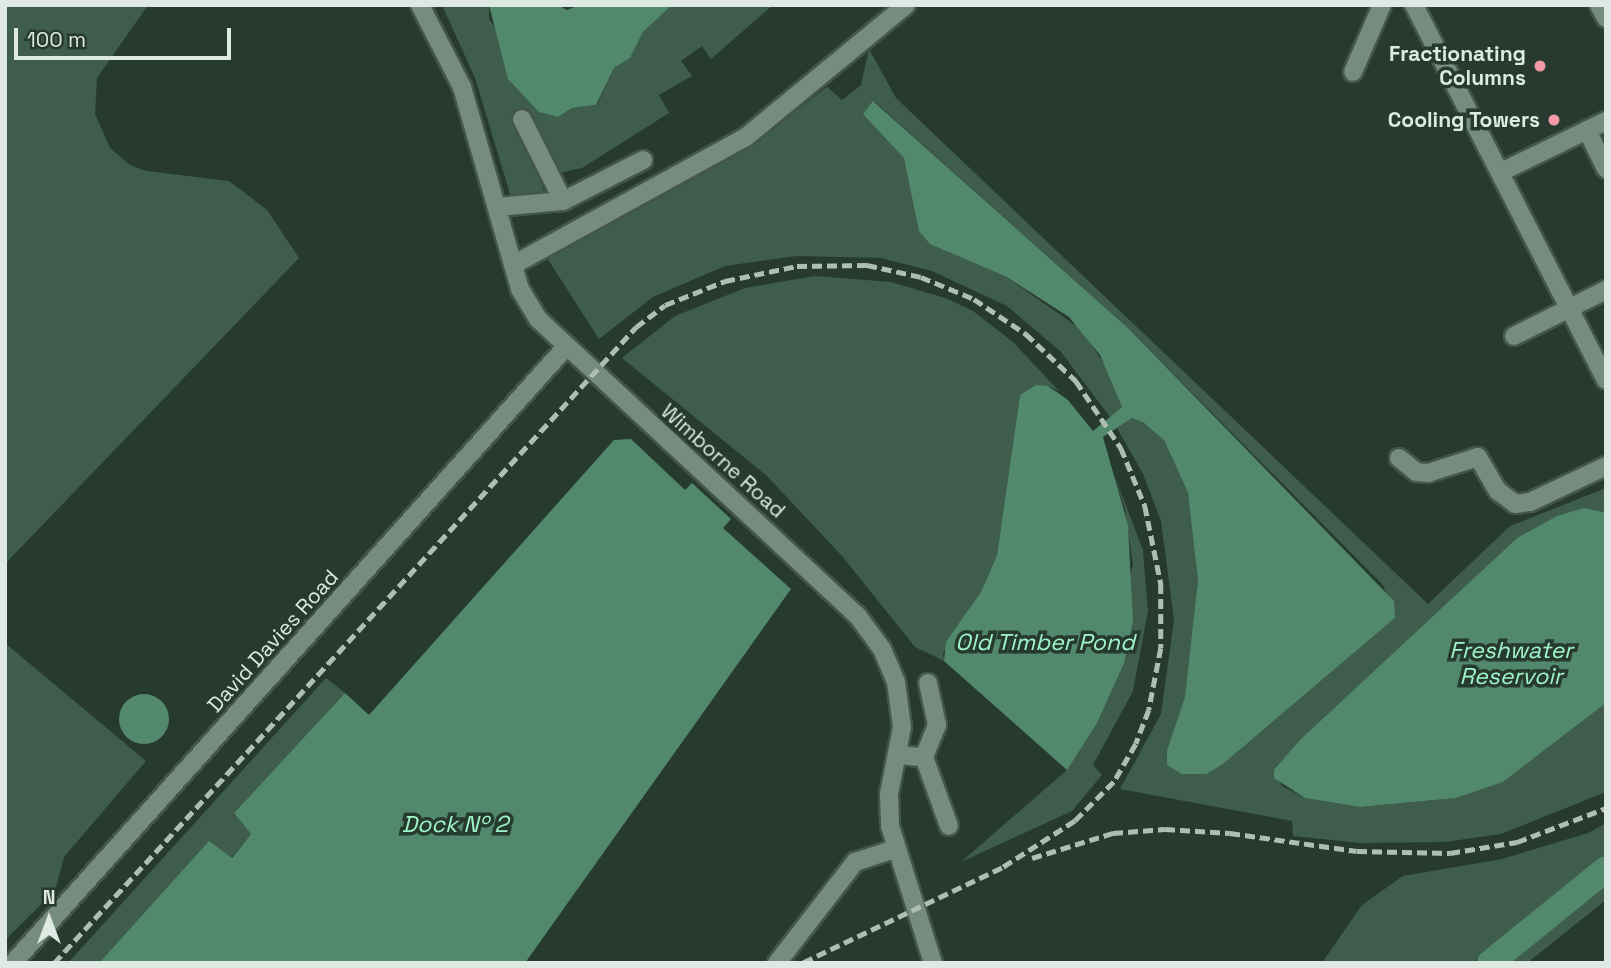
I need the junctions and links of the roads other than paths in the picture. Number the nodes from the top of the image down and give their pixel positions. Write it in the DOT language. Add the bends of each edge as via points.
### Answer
graph roads {
  1 [pos="420,5"];
  2 [pos="906,5"];
  3 [pos="1382,5"];
  4 [pos="1415,5"];
  5 [pos="1600,5"];
  6 [pos="1606,19"];
  7 [pos="1353,72"];
  8 [pos="522,119"];
  9 [pos="1606,121"];
  10 [pos="1587,130"];
  11 [pos="643,160"];
  12 [pos="1606,169"];
  13 [pos="1502,172"];
  14 [pos="563,201"];
  15 [pos="497,207"];
  16 [pos="513,265"];
  17 [pos="1606,290"];
  18 [pos="1570,307"];
  19 [pos="1514,336"];
  20 [pos="565,348"];
  21 [pos="1606,380"];
  22 [pos="1399,458"];
  23 [pos="1606,467"];
  24 [pos="928,683"];
  25 [pos="899,755"];
  26 [pos="924,757"];
  27 [pos="949,825"];
  28 [pos="895,849"];
  29 [pos="13,963"];
  30 [pos="777,963"];
  31 [pos="933,963"];
  1 -- 15 [label="street, Wimborne Road" via="459,79"];
  2 -- 16 [label="street" via="746,137"];
  3 -- 7 [label="street"];
  4 -- 13 [label="street"];
  5 -- 6 [label="street"];
  8 -- 14 [label="street"];
  9 -- 10 [label="street"];
  10 -- 12 [label="street"];
  10 -- 13 [label="street"];
  11 -- 14 [label="street"];
  13 -- 18 [label="street"];
  14 -- 15 [label="street"];
  15 -- 16 [label="street, Wimborne Road"];
  16 -- 20 [label="street, Wimborne Road" via="528,305"];
  17 -- 18 [label="street"];
  18 -- 19 [label="street"];
  18 -- 21 [label="street"];
  20 -- 25 [label="street, Wimborne Road" via="873,632 898,690"];
  20 -- 29 [label="street, David Davies Road"];
  22 -- 23 [label="street" via="1416,472 1428,473 1478,457 1498,491 1515,505"];
  24 -- 26 [label="street" via="937,725"];
  25 -- 26 [label="street"];
  25 -- 28 [label="street, Wimborne Road" via="888,803"];
  26 -- 27 [label="street"];
  28 -- 30 [label="street" via="855,862"];
  28 -- 31 [label="street, Wimborne Road"];
}
